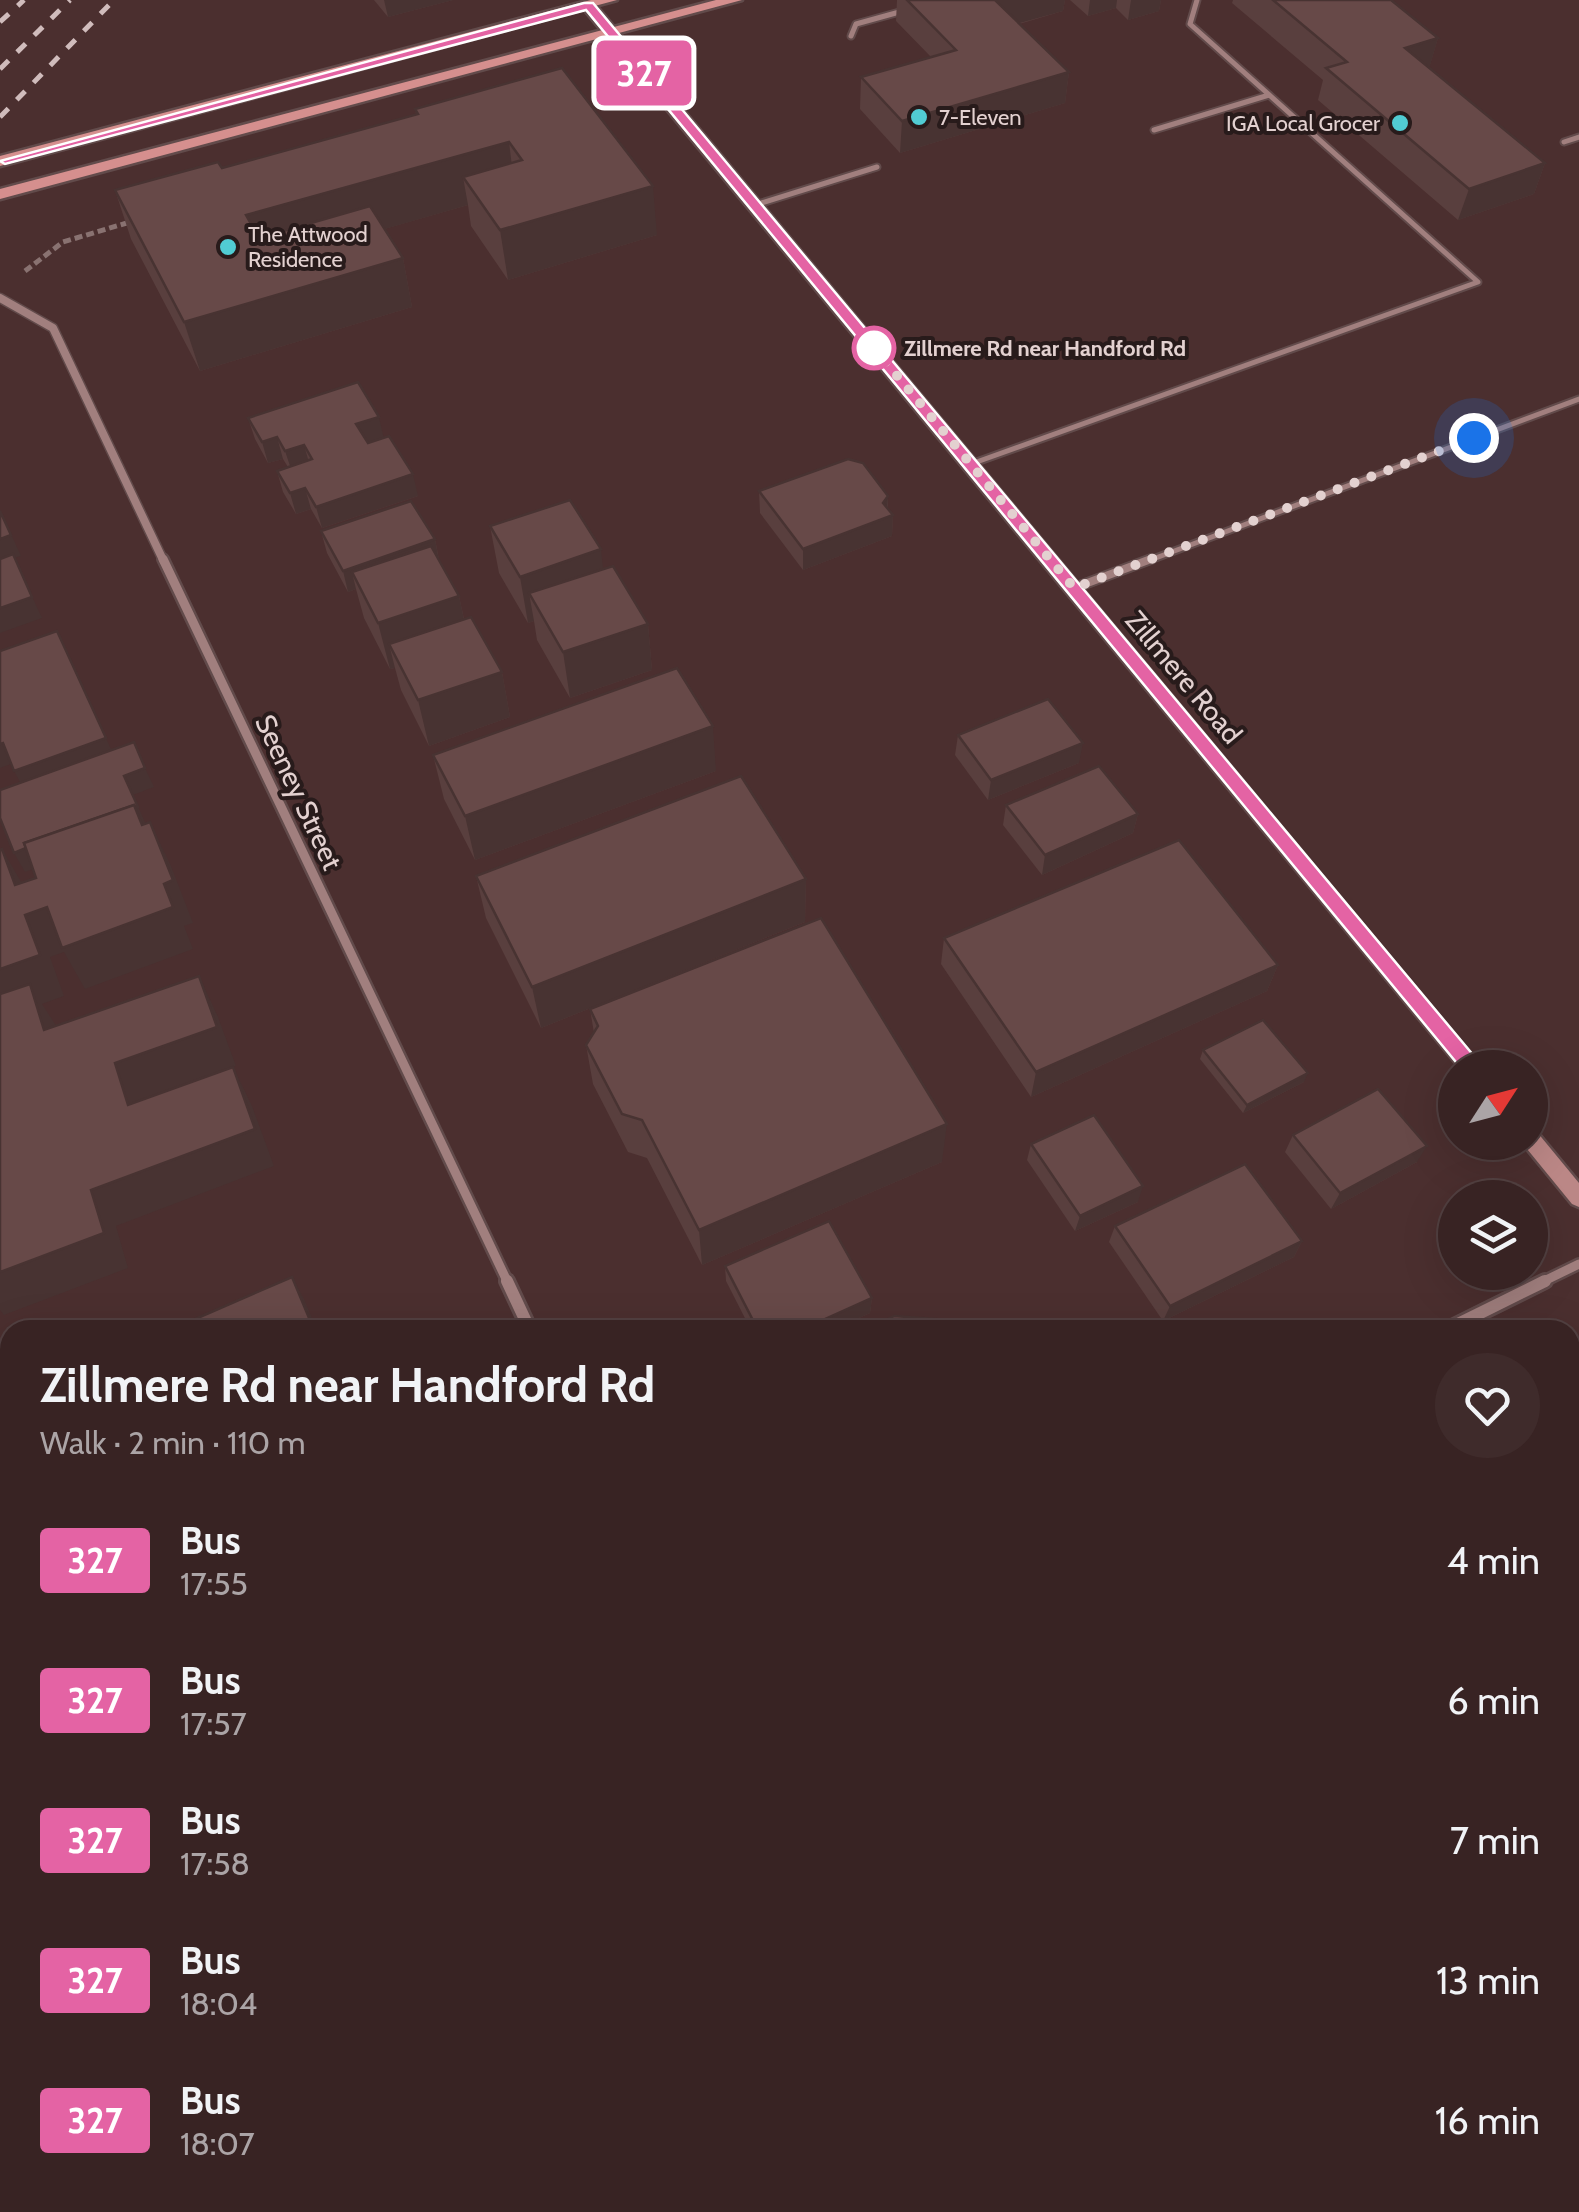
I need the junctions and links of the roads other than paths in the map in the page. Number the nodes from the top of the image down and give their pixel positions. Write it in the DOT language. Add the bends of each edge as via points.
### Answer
graph roads {
  1 [pos="609,0"];
  2 [pos="734,0"];
  3 [pos="1196,0"];
  4 [pos="586,3"];
  5 [pos="907,10"];
  6 [pos="611,33"];
  7 [pos="851,36"];
  8 [pos="1269,95"];
  9 [pos="1154,130"];
  10 [pos="1579,138"];
  11 [pos="1564,142"];
  12 [pos="0,161"];
  13 [pos="878,167"];
  14 [pos="0,194"];
  15 [pos="754,205"];
  16 [pos="0,298"];
  17 [pos="1579,399"];
  18 [pos="972,464"];
  19 [pos="1074,588"];
  20 [pos="1457,1050"];
  21 [pos="1548,1160"];
  22 [pos="1579,1198"];
  23 [pos="1579,1264"];
  24 [pos="525,1320"];
  25 [pos="1466,1320"];
  1 -- 4 [label="main road"];
  2 -- 6 [label="main road"];
  3 -- 8 [label="lane" via="1190,24"];
  4 -- 6 [label="main road, Zillmere Road"];
  4 -- 12 [label="main road"];
  5 -- 7 [label="lane" via="856,24"];
  6 -- 14 [label="main road"];
  6 -- 15 [label="main road, Zillmere Road"];
  8 -- 9 [label="lane"];
  8 -- 18 [label="lane" via="1478,282"];
  10 -- 11 [label="lane"];
  13 -- 15 [label="lane"];
  15 -- 18 [label="main road, Zillmere Road"];
  16 -- 24 [label="street, Seeney Street" via="53,328"];
  17 -- 19 [label="lane"];
  18 -- 19 [label="main road, Zillmere Road"];
  19 -- 20 [label="main road, Zillmere Road"];
  21 -- 22 [label="main road"];
  23 -- 25 [label="street"];
}
